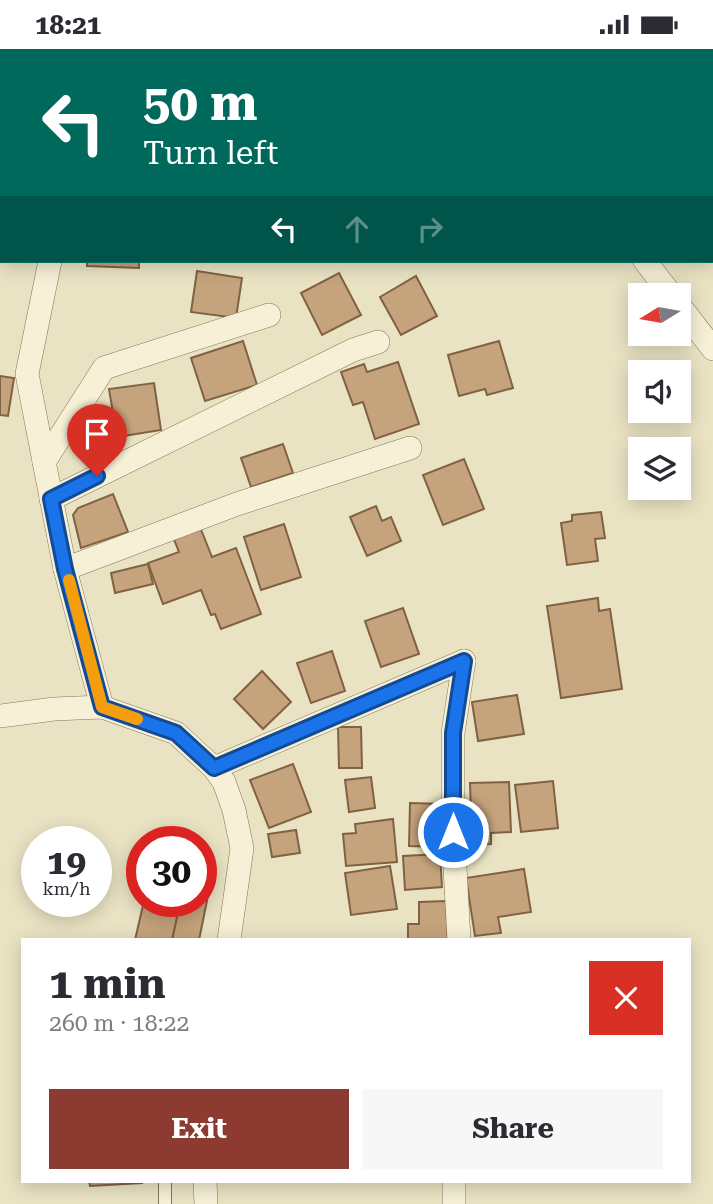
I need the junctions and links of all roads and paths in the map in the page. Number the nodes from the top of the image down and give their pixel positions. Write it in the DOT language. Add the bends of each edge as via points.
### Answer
graph roads {
  1 [pos="50,263"];
  2 [pos="647,263"];
  3 [pos="662,283"];
  4 [pos="269,315"];
  5 [pos="691,321"];
  6 [pos="377,342"];
  7 [pos="713,349"];
  8 [pos="410,448"];
  9 [pos="44,462"];
  10 [pos="51,499"];
  11 [pos="65,569"];
  12 [pos="102,707"];
  13 [pos="0,716"];
  14 [pos="214,768"];
  15 [pos="229,938"];
  16 [pos="459,938"];
  17 [pos="165,1183"];
  18 [pos="205,1183"];
  19 [pos="454,1183"];
  20 [pos="165,1204"];
  21 [pos="205,1204"];
  22 [pos="454,1204"];
  1 -- 9 [label="street" via="27,374"];
  2 -- 3 [label="street"];
  4 -- 9 [label="street" via="104,368"];
  5 -- 7 [label="street"];
  6 -- 10 [label="street"];
  8 -- 11 [label="street" via="237,504"];
  9 -- 10 [label="street"];
  10 -- 11 [label="street"];
  11 -- 12 [label="street"];
  12 -- 13 [label="street"];
  12 -- 14 [label="street" via="176,733"];
  14 -- 15 [label="street" via="234,810 242,848"];
  14 -- 16 [label="street" via="464,661 453,733"];
  17 -- 20 [label="lane"];
  18 -- 21 [label="street"];
  19 -- 22 [label="street"];
}
